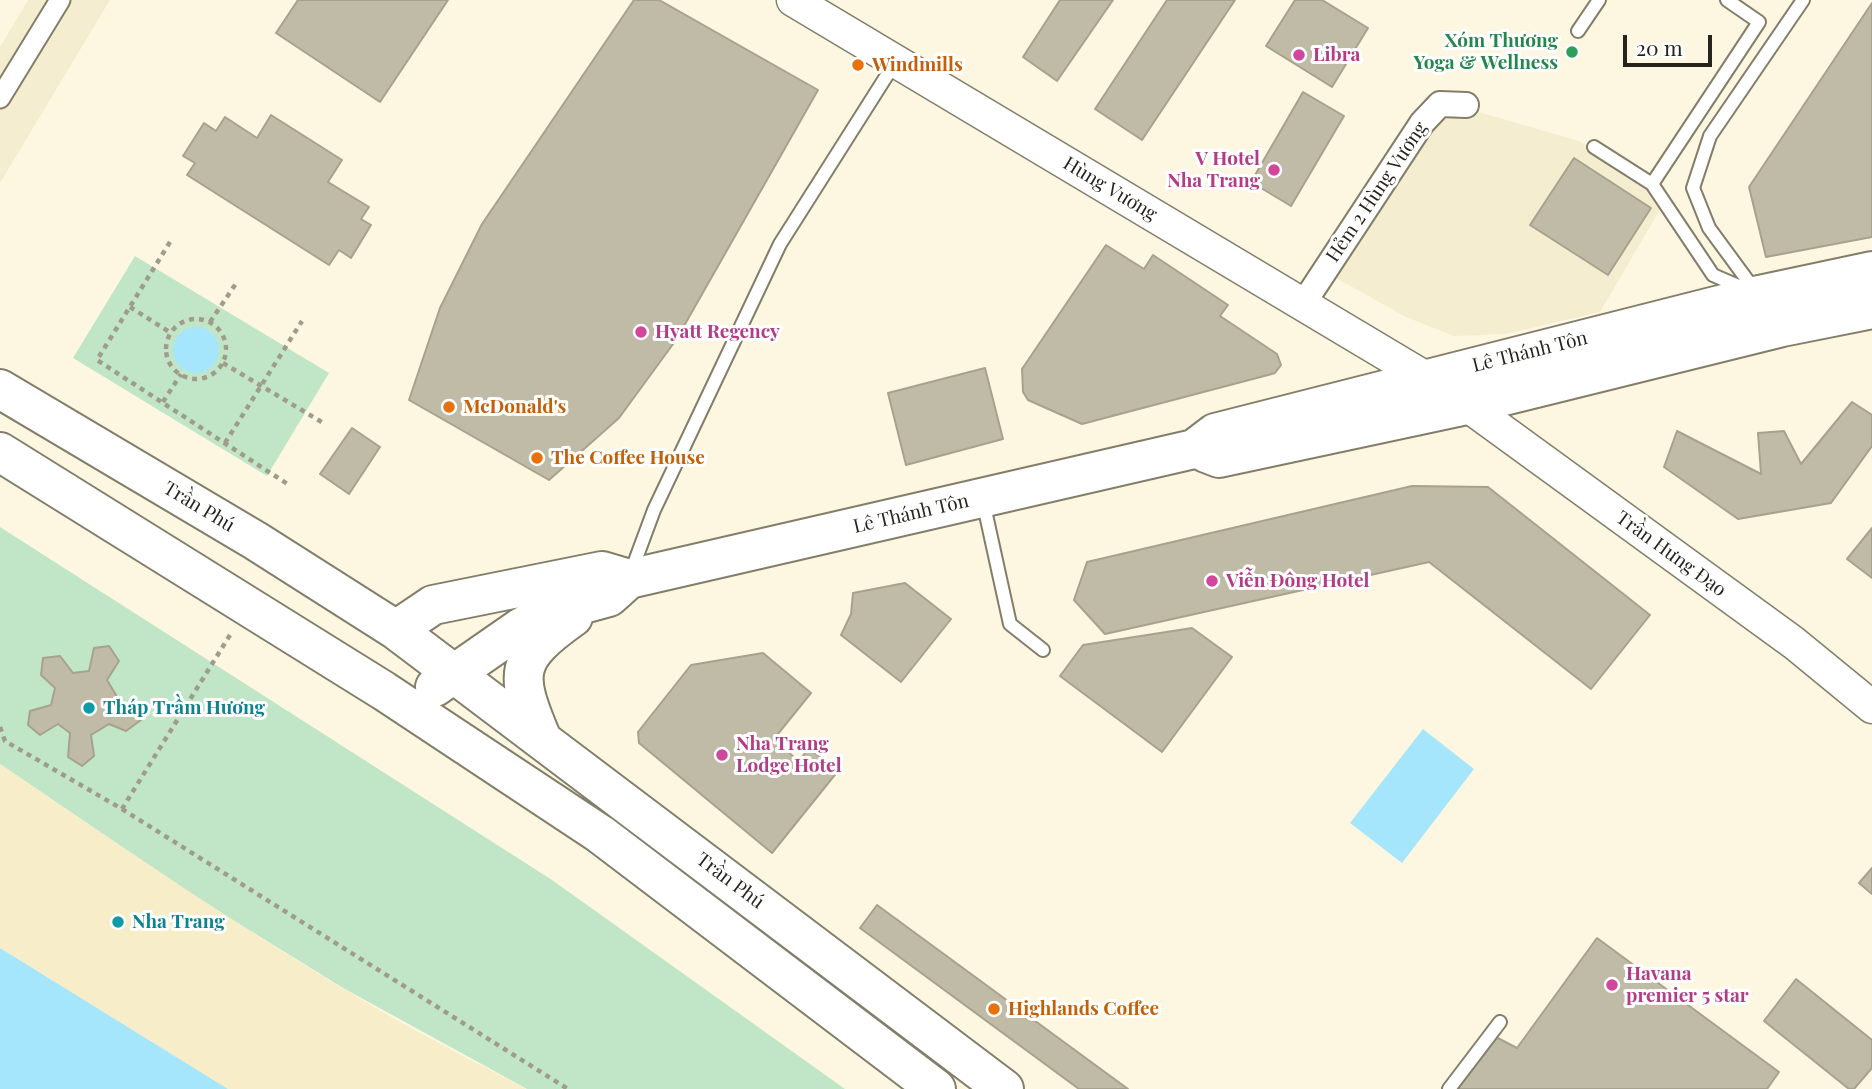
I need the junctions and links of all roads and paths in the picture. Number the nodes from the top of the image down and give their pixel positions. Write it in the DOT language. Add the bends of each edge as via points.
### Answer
graph roads {
  1 [pos="60,0"];
  2 [pos="793,0"];
  3 [pos="1599,0"];
  4 [pos="1727,0"];
  5 [pos="1803,0"];
  6 [pos="1578,31"];
  7 [pos="896,61"];
  8 [pos="0,99"];
  9 [pos="1466,105"];
  10 [pos="1594,147"];
  11 [pos="1652,184"];
  12 [pos="170,242"];
  13 [pos="1872,271"];
  14 [pos="237,282"];
  15 [pos="1303,304"];
  16 [pos="130,307"];
  17 [pos="1872,309"];
  18 [pos="1768,312"];
  19 [pos="302,321"];
  20 [pos="210,322"];
  21 [pos="171,333"];
  22 [pos="223,363"];
  23 [pos="181,374"];
  24 [pos="1426,378"];
  25 [pos="261,386"];
  26 [pos="0,390"];
  27 [pos="163,402"];
  28 [pos="1468,405"];
  29 [pos="325,424"];
  30 [pos="225,443"];
  31 [pos="1194,449"];
  32 [pos="0,452"];
  33 [pos="289,485"];
  34 [pos="982,498"];
  35 [pos="629,579"];
  36 [pos="340,593"];
  37 [pos="592,603"];
  38 [pos="432,605"];
  39 [pos="219,627"];
  40 [pos="396,630"];
  41 [pos="231,634"];
  42 [pos="242,642"];
  43 [pos="1043,650"];
  44 [pos="455,674"];
  45 [pos="389,694"];
  46 [pos="1872,707"];
  47 [pos="0,727"];
  48 [pos="541,737"];
  49 [pos="122,809"];
  50 [pos="1500,1022"];
  51 [pos="568,1089"];
  52 [pos="936,1089"];
  53 [pos="1004,1089"];
  54 [pos="1449,1089"];
  1 -- 8 [label="street"];
  2 -- 7 [label="street, Hùng Vương"];
  3 -- 6 [label="lane"];
  4 -- 11 [label="lane" via="1759,22"];
  5 -- 18 [label="lane" via="1710,136 1693,188 1709,228"];
  7 -- 15 [label="street, Hùng Vương"];
  7 -- 35 [label="lane" via="780,244 654,510"];
  9 -- 15 [label="street, Hẻm 2 Hùng Vương" via="1440,104 1422,123"];
  10 -- 11 [label="lane"];
  11 -- 18 [label="lane" via="1713,275"];
  12 -- 16 [label="path"];
  13 -- 18 [label="main road, Lê Thánh Tôn"];
  14 -- 20 [label="path"];
  15 -- 24 [label="street, Hùng Vương"];
  16 -- 21 [label="path"];
  16 -- 27 [label="path" via="97,360"];
  17 -- 18 [label="main road, Lê Thánh Tôn"];
  18 -- 24 [label="main road, Lê Thánh Tôn"];
  18 -- 28 [label="main road, Lê Thánh Tôn"];
  19 -- 25 [label="path"];
  20 -- 21 [label="path" via="185,321"];
  20 -- 22 [label="path" via="225,342"];
  21 -- 23 [label="path" via="167,357"];
  22 -- 23 [label="path" via="206,377"];
  22 -- 25 [label="path"];
  23 -- 27 [label="path"];
  24 -- 28 [label="main road"];
  24 -- 31 [label="main road, Lê Thánh Tôn" via="1215,433"];
  25 -- 29 [label="path"];
  25 -- 30 [label="path"];
  26 -- 36 [label="main road, Trần Phú"];
  27 -- 30 [label="path"];
  28 -- 31 [label="main road, Lê Thánh Tôn" via="1219,458"];
  28 -- 46 [label="street, Trần Hưng Đạo" via="1794,643"];
  30 -- 33 [label="path"];
  31 -- 34 [label="main road, Lê Thánh Tôn"];
  32 -- 45 [label="main road"];
  34 -- 35 [label="main road, Lê Thánh Tôn"];
  34 -- 43 [label="lane" via="1010,624"];
  35 -- 37 [label="main road, Lê Thánh Tôn" via="609,597"];
  35 -- 38 [label="main road, Lê Thánh Tôn" via="602,571"];
  36 -- 38 [label="main road" via="375,604"];
  36 -- 40 [label="main road, Trần Phú"];
  37 -- 44 [label="main road, Lê Thánh Tôn" via="544,615"];
  37 -- 48 [label="main road" via="553,631 525,662 521,684"];
  38 -- 40 [label="main road, Lê Thánh Tôn"];
  39 -- 41 [label="path"];
  40 -- 44 [label="main road, Trần Phú"];
  40 -- 45 [label="main road" via="375,667 377,680"];
  41 -- 42 [label="path"];
  41 -- 49 [label="path"];
  44 -- 45 [label="main road" via="406,701"];
  44 -- 48 [label="main road, Trần Phú"];
  45 -- 52 [label="main road" via="600,834"];
  47 -- 49 [label="path" via="5,741"];
  48 -- 53 [label="main road, Trần Phú"];
  49 -- 51 [label="path"];
  50 -- 54 [label="lane"];
}
